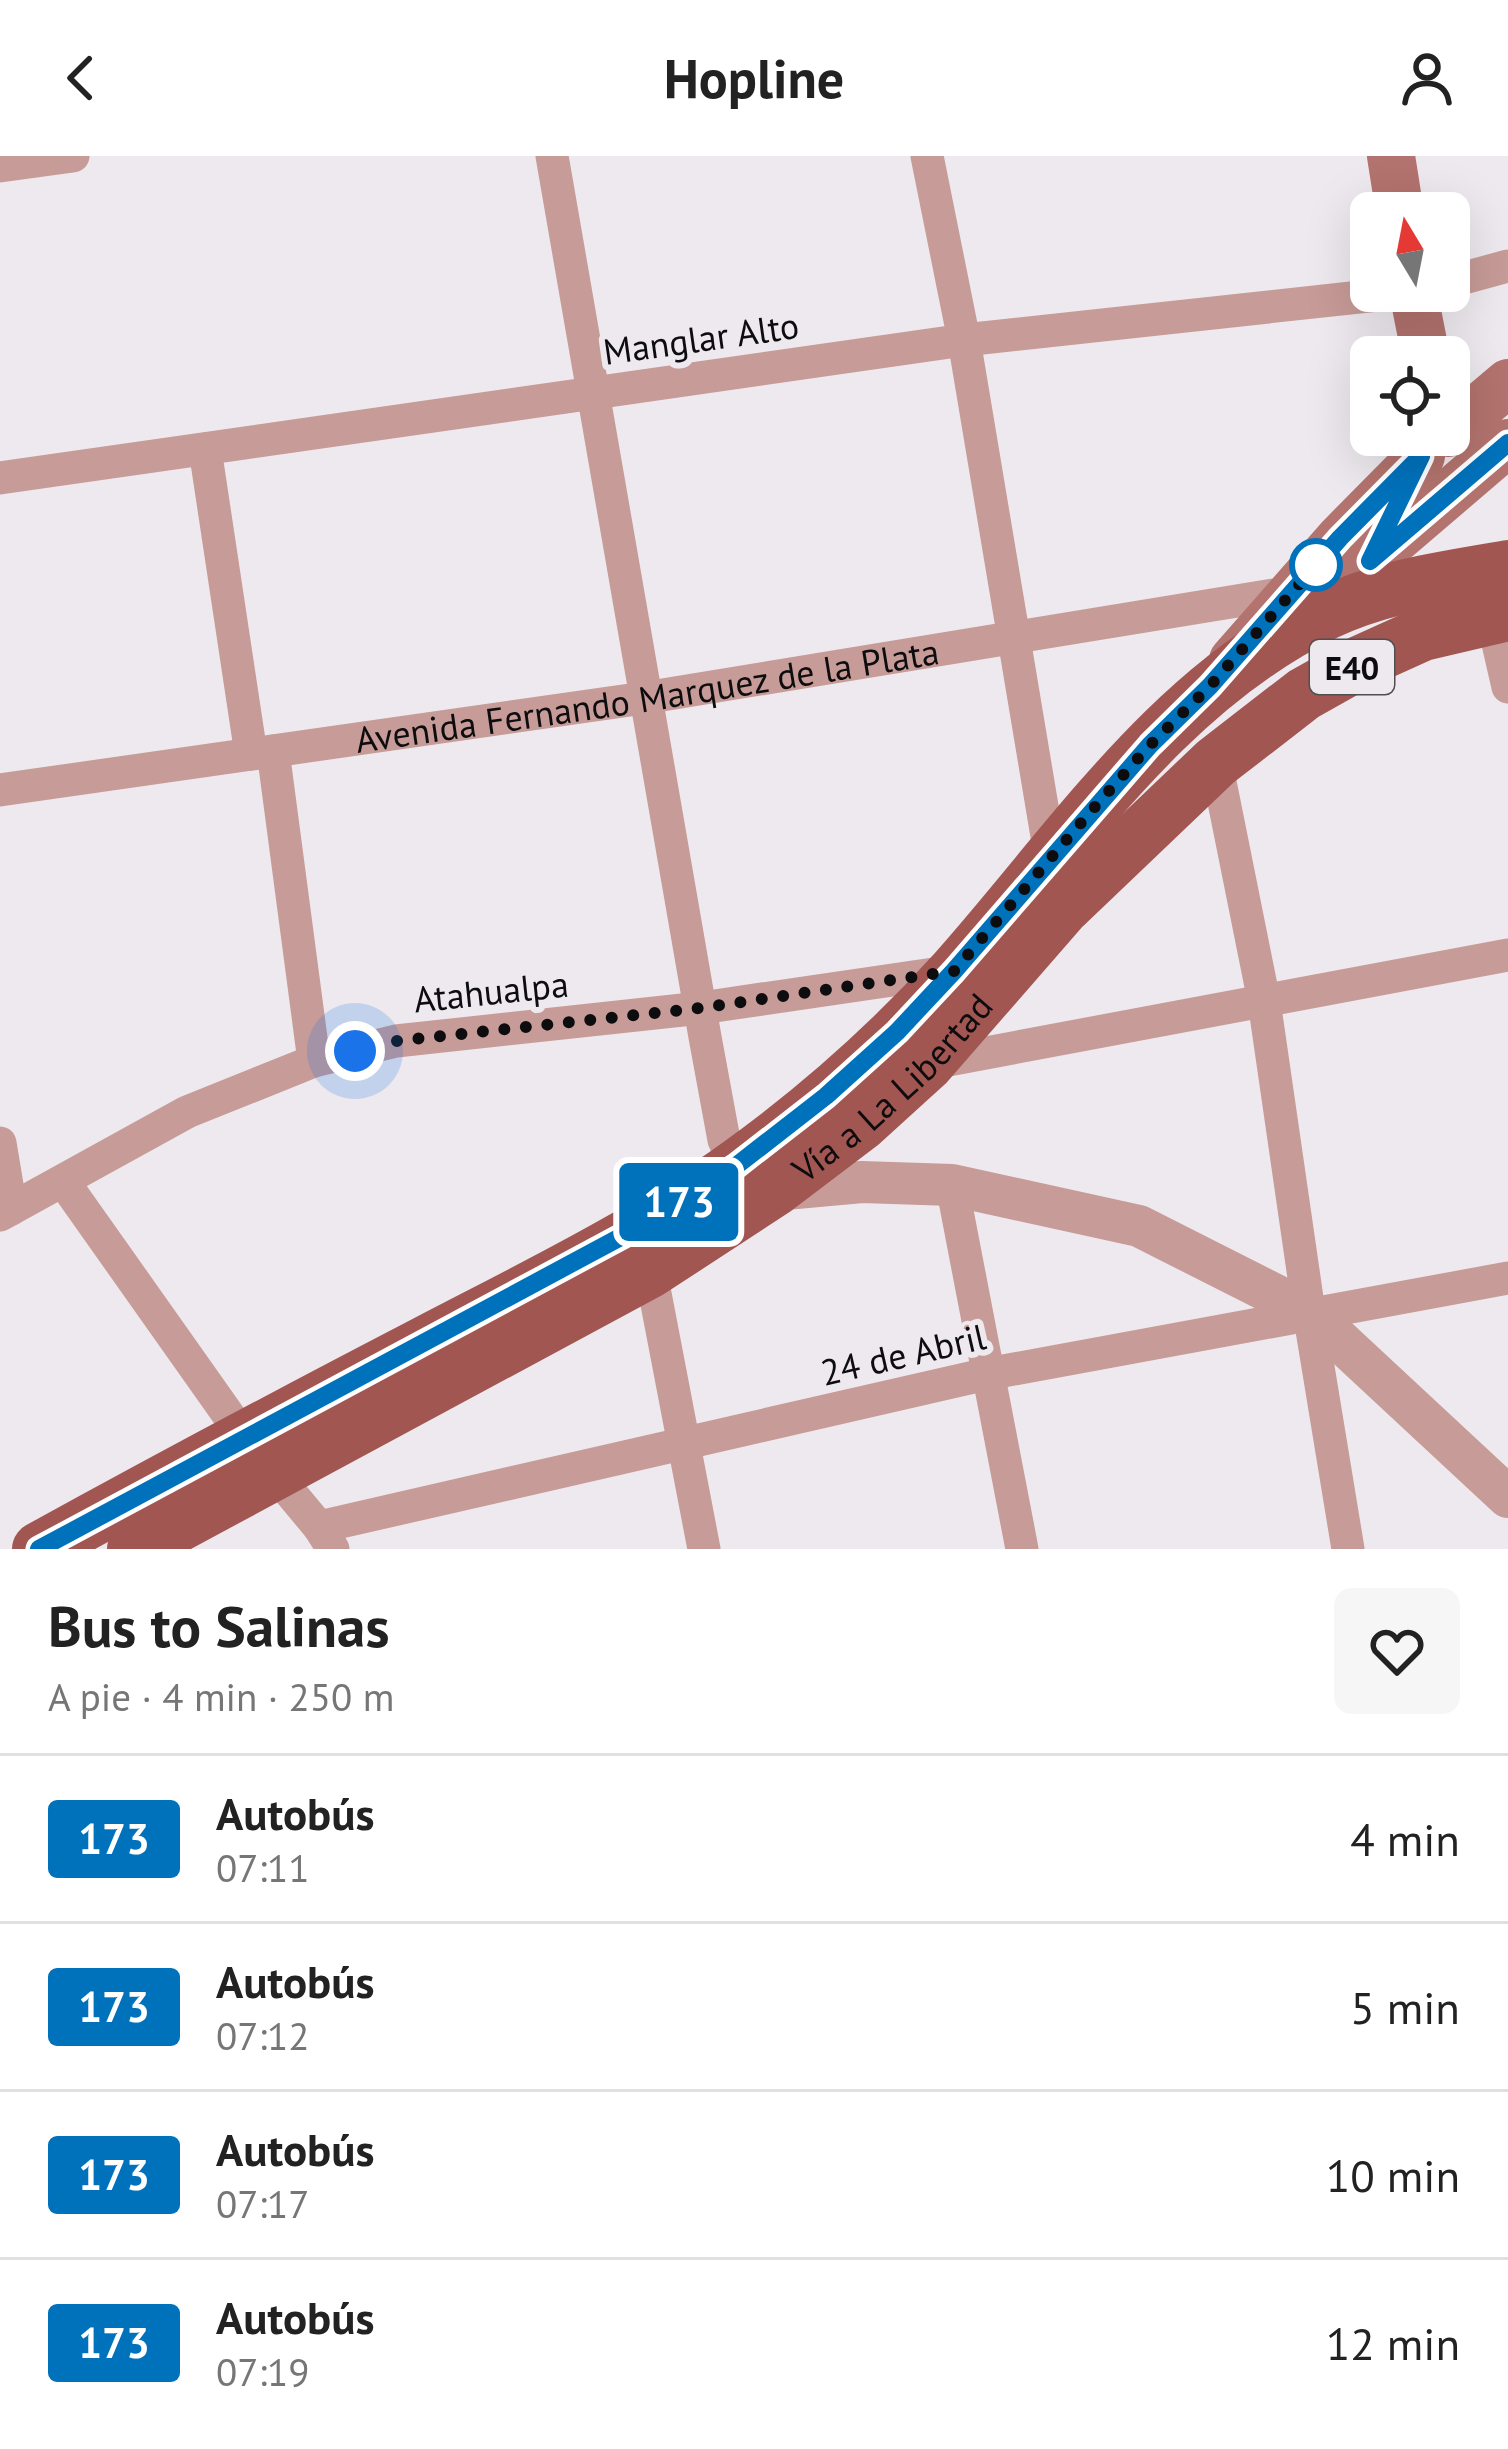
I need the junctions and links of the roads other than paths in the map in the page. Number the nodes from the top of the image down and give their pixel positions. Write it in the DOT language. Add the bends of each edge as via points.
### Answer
graph roads {
  1 [pos="73,156"];
  2 [pos="552,156"];
  3 [pos="927,156"];
  4 [pos="1391,156"];
  5 [pos="0,166"];
  6 [pos="1397,192"];
  7 [pos="1508,266"];
  8 [pos="1470,276"];
  9 [pos="1350,298"];
  10 [pos="964,340"];
  11 [pos="1508,383"];
  12 [pos="592,393"];
  13 [pos="1470,413"];
  14 [pos="1508,443"];
  15 [pos="206,448"];
  16 [pos="1423,456"];
  17 [pos="1426,456"];
  18 [pos="0,478"];
  19 [pos="1370,561"];
  20 [pos="1503,599"];
  21 [pos="1310,602"];
  22 [pos="1012,640"];
  23 [pos="1210,686"];
  24 [pos="1508,688"];
  25 [pos="644,698"];
  26 [pos="262,753"];
  27 [pos="1216,762"];
  28 [pos="0,790"];
  29 [pos="1056,883"];
  30 [pos="1508,955"];
  31 [pos="954,971"];
  32 [pos="1264,1001"];
  33 [pos="701,1008"];
  34 [pos="314,1061"];
  35 [pos="927,1064"];
  36 [pos="0,1143"];
  37 [pos="755,1178"];
  38 [pos="63,1181"];
  39 [pos="952,1186"];
  40 [pos="5,1212"];
  41 [pos="646,1248"];
  42 [pos="1508,1278"];
  43 [pos="1309,1312"];
  44 [pos="987,1374"];
  45 [pos="681,1445"];
  46 [pos="260,1456"];
  47 [pos="1508,1497"];
  48 [pos="326,1538"];
  49 [pos="39,1549"];
  50 [pos="134,1549"];
  51 [pos="704,1549"];
  52 [pos="1022,1549"];
  53 [pos="1348,1549"];
  1 -- 5 [label="street"];
  2 -- 12 [label="street"];
  3 -- 10 [label="street"];
  4 -- 6 [label="main road"];
  7 -- 8 [label="street"];
  9 -- 10 [label="street, Manglar Alto"];
  10 -- 12 [label="street, Manglar Alto"];
  10 -- 22 [label="street"];
  11 -- 13 [label="main road"];
  12 -- 15 [label="street, Manglar Alto"];
  12 -- 25 [label="street"];
  14 -- 19 [label="main road"];
  15 -- 18 [label="street, Manglar Alto"];
  15 -- 26 [label="street"];
  16 -- 21 [label="main road"];
  17 -- 19 [label="main road"];
  19 -- 21 [label="main road"];
  20 -- 21 [label="main road, Avenida Fernando Marquez de la Plata / E40" via="1411,586"];
  20 -- 24 [label="street"];
  20 -- 27 [label="main road, E40" via="1360,662"];
  21 -- 22 [label="street, Avenida Fernando Marquez de la Plata"];
  21 -- 23 [label="main road, Avenida Fernando Marquez de la Plata / E40"];
  21 -- 27 [label="main road"];
  22 -- 25 [label="street, Avenida Fernando Marquez de la Plata"];
  22 -- 29 [label="street"];
  23 -- 29 [label="main road, Vía a La Libertad / E40" via="1150,745"];
  25 -- 26 [label="street, Avenida Fernando Marquez de la Plata"];
  25 -- 33 [label="street"];
  26 -- 28 [label="street, Avenida Fernando Marquez de la Plata"];
  26 -- 34 [label="street"];
  27 -- 29 [label="main road, Vía a La Libertad / E40"];
  27 -- 32 [label="street"];
  29 -- 31 [label="main road, Vía a La Libertad / E40"];
  29 -- 35 [label="main road, Vía a La Libertad / E40"];
  30 -- 32 [label="street"];
  31 -- 33 [label="street, Atahualpa"];
  31 -- 37 [label="main road, Vía a La Libertad / E40"];
  32 -- 35 [label="street"];
  32 -- 43 [label="street"];
  33 -- 34 [label="street, Atahualpa" via="396,1041"];
  33 -- 37 [label="street" via="724,1140"];
  34 -- 38 [label="street, Atahualpa" via="187,1112"];
  35 -- 37 [label="main road, Vía a La Libertad / E40" via="861,1124"];
  36 -- 40 [label="street"];
  37 -- 39 [label="street"];
  37 -- 41 [label="main road, Vía a La Libertad / E40"];
  38 -- 40 [label="street, Atahualpa"];
  38 -- 46 [label="street"];
  39 -- 43 [label="street" via="1139,1226"];
  39 -- 44 [label="street"];
  41 -- 45 [label="street"];
  41 -- 46 [label="main road, Vía a La Libertad / E40" via="550,1278"];
  42 -- 43 [label="street, 24 de Abril"];
  43 -- 44 [label="street, 24 de Abril"];
  43 -- 47 [label="street"];
  43 -- 53 [label="street"];
  44 -- 45 [label="street, 24 de Abril"];
  44 -- 52 [label="street"];
  45 -- 48 [label="street, 24 de Abril"];
  45 -- 51 [label="street"];
  46 -- 48 [label="street"];
  46 -- 49 [label="main road, Vía a La Libertad / E40"];
  46 -- 50 [label="main road, Vía a La Libertad / E40"];
}
